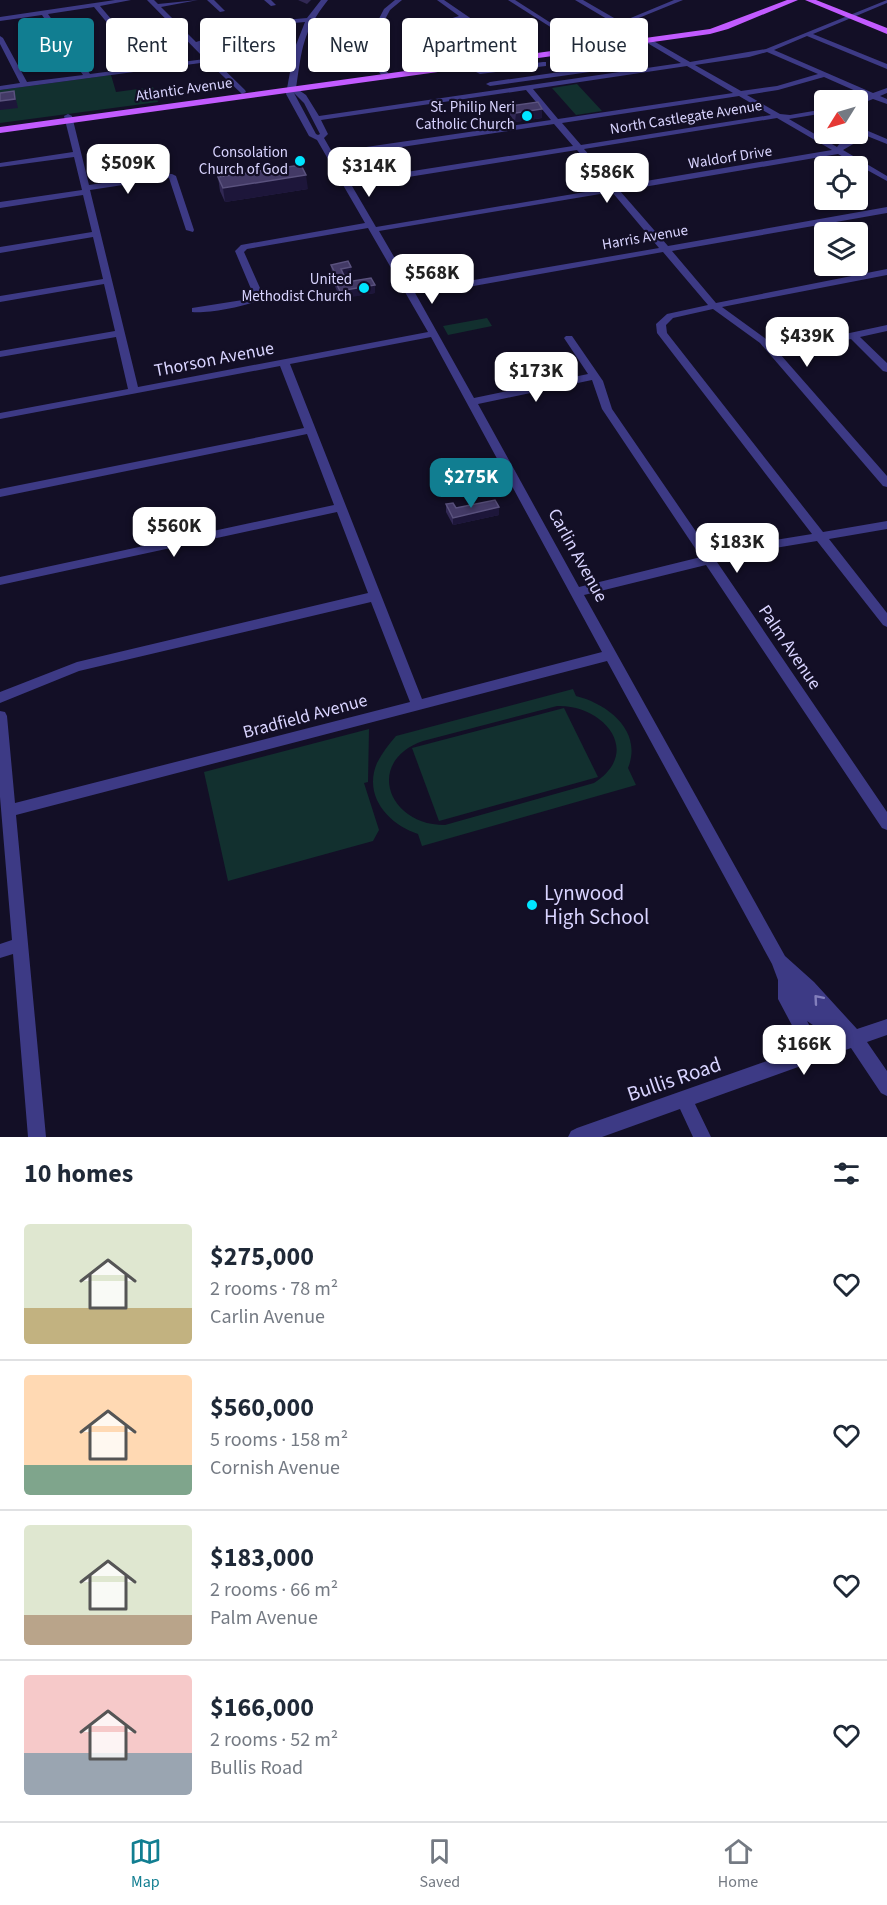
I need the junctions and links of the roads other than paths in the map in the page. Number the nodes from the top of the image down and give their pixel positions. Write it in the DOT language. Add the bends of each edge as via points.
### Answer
graph roads {
  1 [pos="60,0"];
  2 [pos="128,0"];
  3 [pos="150,0"];
  4 [pos="195,0"];
  5 [pos="210,0"];
  6 [pos="326,0"];
  7 [pos="399,0"];
  8 [pos="440,0"];
  9 [pos="511,0"];
  10 [pos="578,0"];
  11 [pos="586,0"];
  12 [pos="680,0"];
  13 [pos="782,0"];
  14 [pos="794,0"];
  15 [pos="809,0"];
  16 [pos="887,1"];
  17 [pos="96,5"];
  18 [pos="156,6"];
  19 [pos="66,9"];
  20 [pos="222,11"];
  21 [pos="44,13"];
  22 [pos="850,16"];
  23 [pos="465,17"];
  24 [pos="107,18"];
  25 [pos="311,18"];
  26 [pos="461,18"];
  27 [pos="611,18"];
  28 [pos="617,18"];
  29 [pos="634,18"];
  30 [pos="0,19"];
  31 [pos="308,20"];
  32 [pos="308,22"];
  33 [pos="550,26"];
  34 [pos="887,31"];
  35 [pos="807,34"];
  36 [pos="0,38"];
  37 [pos="648,38"];
  38 [pos="195,45"];
  39 [pos="200,50"];
  40 [pos="768,50"];
  41 [pos="4,52"];
  42 [pos="543,64"];
  43 [pos="694,64"];
  44 [pos="538,65"];
  45 [pos="887,67"];
  46 [pos="123,72"];
  47 [pos="222,72"];
  48 [pos="402,72"];
  49 [pos="517,72"];
  50 [pos="570,72"];
  51 [pos="601,72"];
  52 [pos="385,74"];
  53 [pos="824,75"];
  54 [pos="88,76"];
  55 [pos="606,77"];
  56 [pos="523,79"];
  57 [pos="490,84"];
  58 [pos="25,85"];
  59 [pos="293,87"];
  60 [pos="0,88"];
  61 [pos="528,88"];
  62 [pos="887,90"];
  63 [pos="242,92"];
  64 [pos="743,93"];
  65 [pos="874,97"];
  66 [pos="868,99"];
  67 [pos="887,102"];
  68 [pos="814,113"];
  69 [pos="780,117"];
  70 [pos="790,117"];
  71 [pos="69,118"];
  72 [pos="315,119"];
  73 [pos="556,121"];
  74 [pos="0,127"];
  75 [pos="868,133"];
  76 [pos="320,138"];
  77 [pos="887,142"];
  78 [pos="847,144"];
  79 [pos="579,148"];
  80 [pos="840,149"];
  81 [pos="77,154"];
  82 [pos="330,155"];
  83 [pos="0,165"];
  84 [pos="887,172"];
  85 [pos="887,179"];
  86 [pos="346,184"];
  87 [pos="615,189"];
  88 [pos="86,190"];
  89 [pos="0,205"];
  90 [pos="887,210"];
  91 [pos="370,228"];
  92 [pos="190,230"];
  93 [pos="96,234"];
  94 [pos="665,249"];
  95 [pos="0,250"];
  96 [pos="887,272"];
  97 [pos="108,281"];
  98 [pos="407,289"];
  99 [pos="0,299"];
  100 [pos="714,306"];
  101 [pos="195,310"];
  102 [pos="887,328"];
  103 [pos="120,333"];
  104 [pos="434,334"];
  105 [pos="853,335"];
  106 [pos="569,338"];
  107 [pos="774,352"];
  108 [pos="0,354"];
  109 [pos="284,363"];
  110 [pos="887,369"];
  111 [pos="594,376"];
  112 [pos="134,391"];
  113 [pos="471,402"];
  114 [pos="0,416"];
  115 [pos="311,430"];
  116 [pos="887,483"];
  117 [pos="0,493"];
  118 [pos="341,507"];
  119 [pos="887,525"];
  120 [pos="819,536"];
  121 [pos="709,560"];
  122 [pos="0,581"];
  123 [pos="576,592"];
  124 [pos="376,596"];
  125 [pos="887,622"];
  126 [pos="610,655"];
  127 [pos="0,698"];
  128 [pos="418,705"];
  129 [pos="0,716"];
  130 [pos="8,811"];
  131 [pos="887,824"];
  132 [pos="20,945"];
  133 [pos="0,951"];
  134 [pos="779,961"];
  135 [pos="785,981"];
  136 [pos="887,1028"];
  137 [pos="853,1040"];
  138 [pos="816,1053"];
  139 [pos="887,1087"];
  140 [pos="684,1099"];
  141 [pos="36,1137"];
  142 [pos="577,1137"];
  143 [pos="702,1137"];
  1 -- 19 [label="street"];
  2 -- 17 [label="street"];
  3 -- 18 [label="street"];
  4 -- 18 [label="street"];
  5 -- 20 [label="street"];
  6 -- 25 [label="street, Carlin Avenue"];
  7 -- 52 [label="street" via="387,9 369,42 370,52"];
  8 -- 23 [label="street"];
  9 -- 33 [label="street"];
  10 -- 27 [label="street"];
  11 -- 28 [label="street"];
  12 -- 29 [label="street"];
  13 -- 37 [label="main road, Atlantic Avenue" via="711,27"];
  14 -- 37 [label="main road, Atlantic Avenue" via="725,27"];
  15 -- 22 [label="main road"];
  16 -- 22 [label="street"];
  17 -- 19 [label="street"];
  17 -- 24 [label="street"];
  18 -- 38 [label="street"];
  19 -- 21 [label="street"];
  21 -- 30 [label="street"];
  21 -- 54 [label="street"];
  22 -- 34 [label="main road"];
  22 -- 35 [label="street"];
  23 -- 26 [label="street"];
  31 -- 38 [label="street" via="259,24"];
  32 -- 59 [label="street, Carlin Avenue" via="298,42"];
  35 -- 40 [label="street"];
  35 -- 45 [label="street"];
  36 -- 41 [label="street"];
  37 -- 43 [label="street"];
  38 -- 39 [label="street"];
  40 -- 43 [label="street"];
  40 -- 53 [label="street"];
  41 -- 58 [label="street"];
  42 -- 44 [label="street"];
  43 -- 55 [label="street"];
  43 -- 64 [label="street"];
  46 -- 54 [label="street"];
  47 -- 63 [label="street"];
  48 -- 52 [label="main road, Atlantic Avenue"];
  49 -- 56 [label="street"];
  50 -- 56 [label="street"];
  51 -- 55 [label="street"];
  52 -- 59 [label="main road, Atlantic Avenue"];
  53 -- 64 [label="street"];
  53 -- 65 [label="street"];
  54 -- 58 [label="street"];
  55 -- 61 [label="street"];
  56 -- 57 [label="street"];
  58 -- 60 [label="street"];
  59 -- 63 [label="main road, Atlantic Avenue"];
  59 -- 71 [label="main road, Atlantic Avenue"];
  59 -- 72 [label="street, Carlin Avenue"];
  59 -- 76 [label="street, Carlin Avenue" via="290,94 313,136"];
  61 -- 72 [label="street"];
  61 -- 73 [label="street"];
  62 -- 65 [label="street"];
  63 -- 71 [label="main road, Atlantic Avenue"];
  64 -- 69 [label="street"];
  64 -- 70 [label="street"];
  64 -- 73 [label="street"];
  65 -- 66 [label="street"];
  65 -- 67 [label="street"];
  68 -- 70 [label="street, North Castlegate Avenue"];
  69 -- 70 [label="street, North Castlegate Avenue"];
  69 -- 79 [label="street, North Castlegate Avenue"];
  69 -- 80 [label="street"];
  70 -- 80 [label="street"];
  71 -- 74 [label="main road, Atlantic Avenue"];
  71 -- 81 [label="street"];
  72 -- 76 [label="street, Carlin Avenue" via="324,134"];
  73 -- 79 [label="street"];
  73 -- 82 [label="street"];
  75 -- 77 [label="street"];
  76 -- 82 [label="street, Carlin Avenue"];
  78 -- 80 [label="street"];
  79 -- 86 [label="street, North Castlegate Avenue"];
  79 -- 87 [label="street"];
  80 -- 84 [label="street"];
  80 -- 85 [label="street"];
  80 -- 87 [label="street, Waldorf Drive"];
  81 -- 83 [label="street"];
  81 -- 88 [label="street"];
  82 -- 86 [label="street, Carlin Avenue"];
  86 -- 91 [label="street, Carlin Avenue"];
  87 -- 91 [label="street, Waldorf Drive"];
  87 -- 94 [label="street"];
  88 -- 89 [label="street"];
  88 -- 92 [label="street" via="170,176 174,178"];
  88 -- 93 [label="street"];
  90 -- 94 [label="street, Harris Avenue"];
  91 -- 98 [label="street, Carlin Avenue"];
  91 -- 101 [label="street, Waldorf Drive" via="241,248 258,299"];
  93 -- 95 [label="street"];
  93 -- 97 [label="street"];
  94 -- 98 [label="street, Harris Avenue" via="468,284"];
  94 -- 100 [label="street"];
  96 -- 100 [label="street"];
  97 -- 99 [label="street"];
  97 -- 103 [label="street"];
  98 -- 104 [label="street, Carlin Avenue"];
  100 -- 107 [label="street"];
  100 -- 120 [label="street" via="670,316 661,324 662,333"];
  102 -- 105 [label="street"];
  103 -- 108 [label="street"];
  103 -- 112 [label="street"];
  104 -- 109 [label="street, Thorson Avenue"];
  104 -- 113 [label="street, Carlin Avenue"];
  105 -- 107 [label="street"];
  105 -- 110 [label="street"];
  106 -- 111 [label="street, Palm Avenue"];
  107 -- 116 [label="street"];
  109 -- 112 [label="street, Thorson Avenue"];
  109 -- 115 [label="street"];
  111 -- 113 [label="street"];
  111 -- 121 [label="street, Palm Avenue" via="607,409"];
  112 -- 114 [label="street, Thorson Avenue"];
  113 -- 123 [label="street, Carlin Avenue"];
  115 -- 117 [label="street"];
  115 -- 118 [label="street"];
  118 -- 122 [label="street"];
  118 -- 124 [label="street"];
  119 -- 120 [label="street"];
  120 -- 121 [label="street"];
  120 -- 125 [label="street"];
  121 -- 123 [label="street"];
  121 -- 131 [label="street, Palm Avenue"];
  123 -- 126 [label="street, Carlin Avenue"];
  124 -- 127 [label="street" via="65,670"];
  124 -- 128 [label="street"];
  126 -- 128 [label="street, Bradfield Avenue"];
  126 -- 134 [label="street, Carlin Avenue"];
  128 -- 130 [label="street, Bradfield Avenue"];
  129 -- 130 [label="street"];
  130 -- 132 [label="street"];
  132 -- 133 [label="street"];
  132 -- 141 [label="street"];
  134 -- 135 [label="street, Carlin Avenue"];
  137 -- 134 [label="street, Carlin Avenue, one-way" via="799,977"];
  135 -- 137 [label="street, Carlin Avenue" via="811,1014"];
  135 -- 138 [label="street" via="786,999"];
  136 -- 137 [label="street, Bullis Road"];
  137 -- 138 [label="street, Bullis Road"];
  137 -- 139 [label="street, Carlin Avenue" via="869,1056"];
  138 -- 140 [label="street, Bullis Road"];
  140 -- 142 [label="street, Bullis Road"];
  140 -- 143 [label="street"];
}
